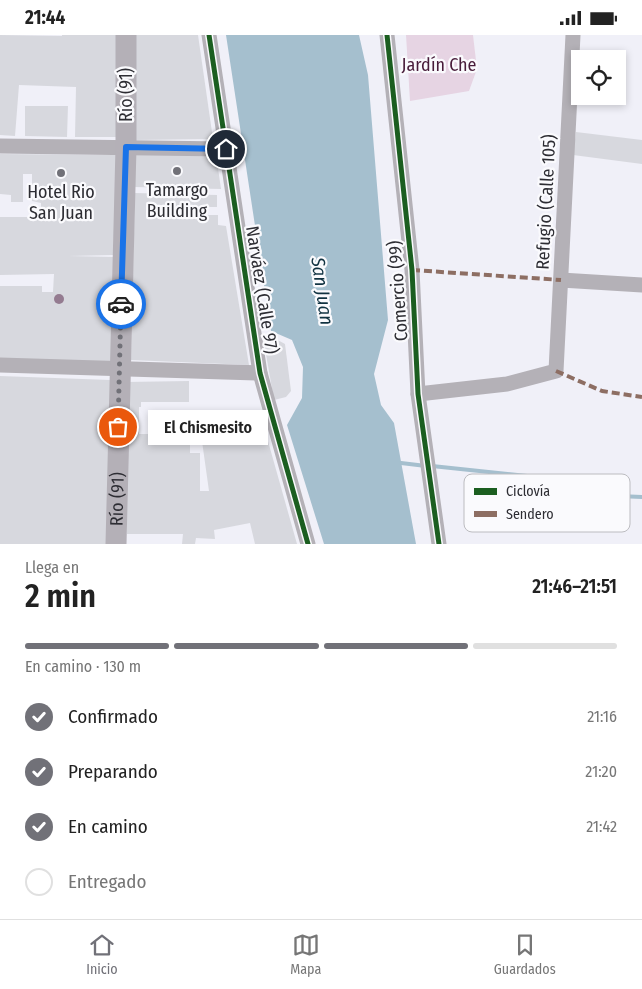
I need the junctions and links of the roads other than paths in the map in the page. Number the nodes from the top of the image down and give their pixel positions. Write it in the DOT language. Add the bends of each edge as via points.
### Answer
graph roads {
  1 [pos="126,35"];
  2 [pos="209,35"];
  3 [pos="387,35"];
  4 [pos="573,35"];
  5 [pos="0,146"];
  6 [pos="126,147"];
  7 [pos="226,149"];
  8 [pos="561,280"];
  9 [pos="642,285"];
  10 [pos="0,365"];
  11 [pos="119,369"];
  12 [pos="260,373"];
  13 [pos="418,394"];
  14 [pos="116,544"];
  15 [pos="308,544"];
  16 [pos="439,544"];
  1 -- 6 [label="street, Río (91)"];
  2 -- 7 [label="street, Narváez (Calle 97)"];
  3 -- 13 [label="street, Comercio (99)" via="412,270"];
  4 -- 8 [label="street, Refugio (Calle 105)"];
  5 -- 6 [label="street"];
  6 -- 7 [label="street"];
  6 -- 11 [label="street, Río (91)"];
  7 -- 12 [label="street, Narváez (Calle 97)"];
  8 -- 9 [label="street"];
  8 -- 13 [label="street, Refugio (Calle 105)" via="556,371 507,384"];
  10 -- 11 [label="street"];
  11 -- 12 [label="street"];
  11 -- 14 [label="street, Río (91)"];
  12 -- 15 [label="street, Narváez (Calle 97)"];
  13 -- 16 [label="street, Comercio (99)"];
}
